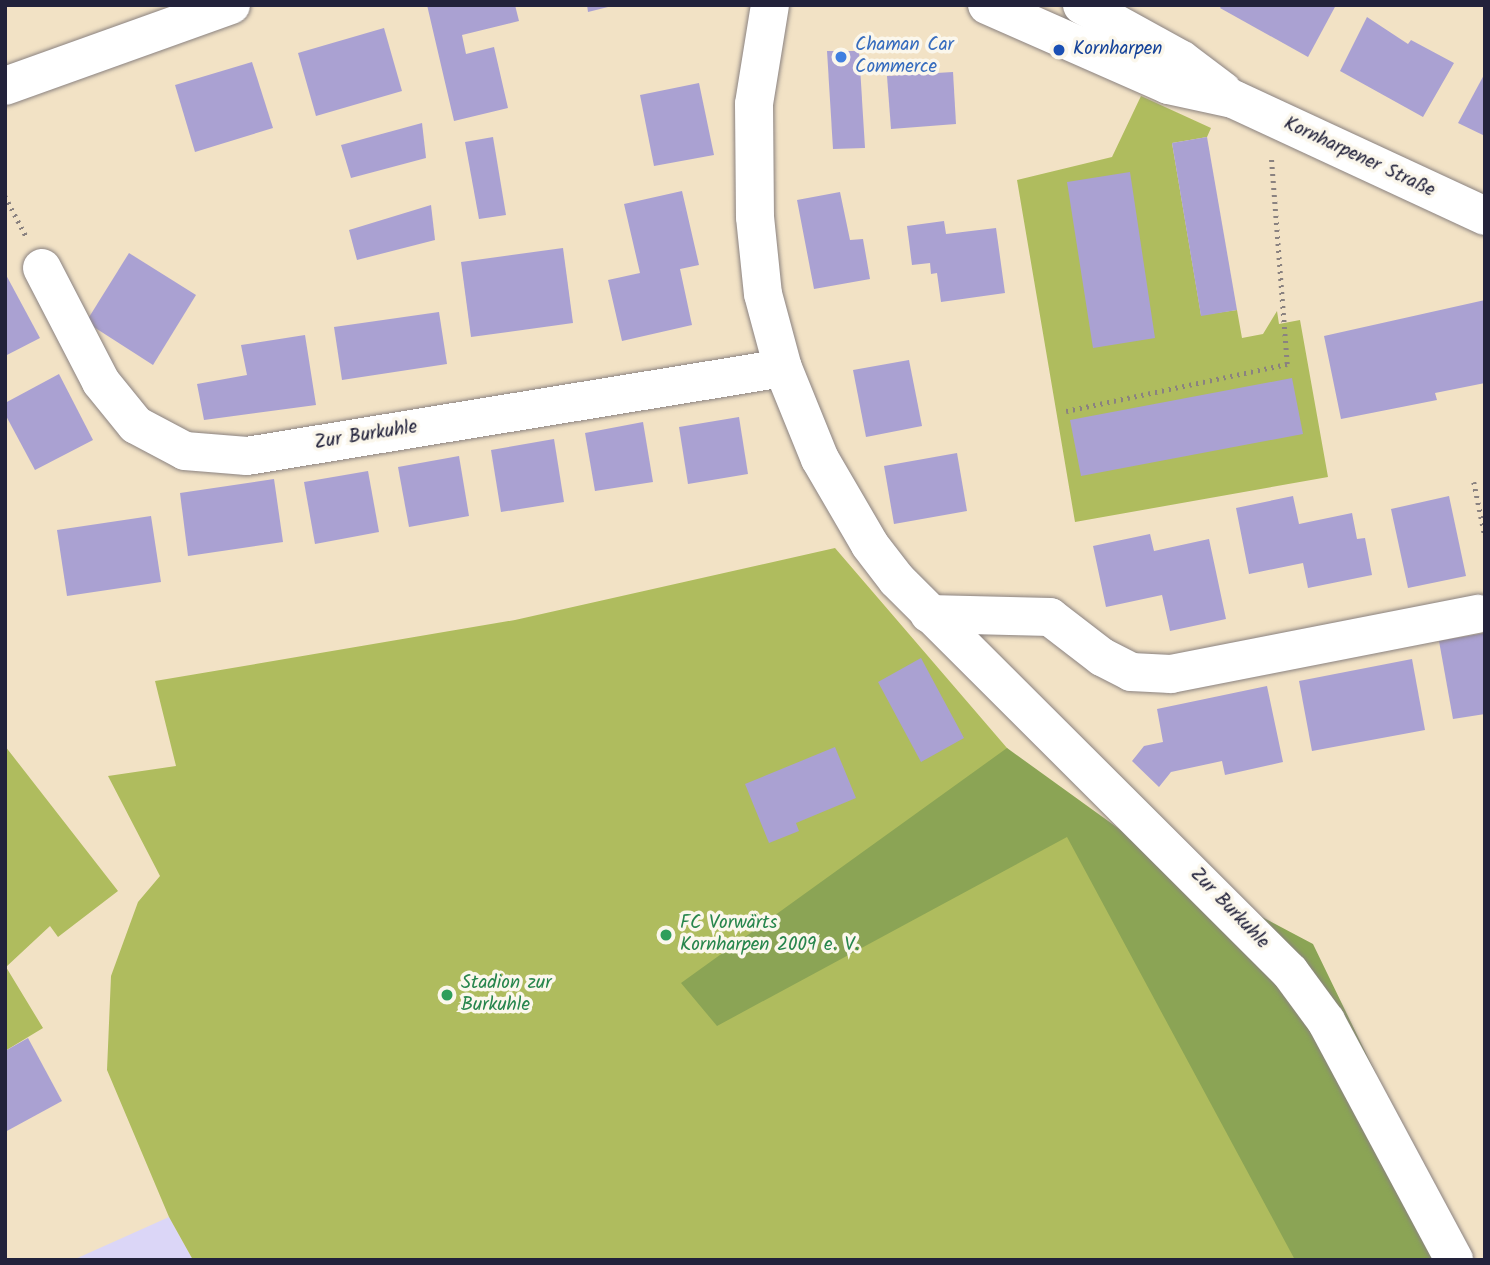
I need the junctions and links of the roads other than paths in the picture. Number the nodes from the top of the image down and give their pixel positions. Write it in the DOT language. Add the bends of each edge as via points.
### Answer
graph roads {
  1 [pos="231,5"];
  2 [pos="770,5"];
  3 [pos="987,5"];
  4 [pos="1082,5"];
  5 [pos="5,86"];
  6 [pos="1233,99"];
  7 [pos="1485,216"];
  8 [pos="42,268"];
  9 [pos="783,368"];
  10 [pos="929,614"];
  11 [pos="1478,614"];
  12 [pos="1454,1260"];
  1 -- 5 [label="street"];
  2 -- 9 [label="street, Zur Burkuhle" via="754,104 755,217 763,294"];
  3 -- 6 [label="street, Kornharpener Straße" via="1168,85"];
  4 -- 6 [label="street, Kornharpener Straße" via="1182,60"];
  6 -- 7 [label="street, Kornharpener Straße"];
  8 -- 9 [label="street, Zur Burkuhle" via="101,382 136,425 185,451 247,456"];
  9 -- 10 [label="street, Zur Burkuhle" via="820,459 870,545"];
  10 -- 11 [label="street" via="1049,617 1102,657 1131,672 1171,674"];
  10 -- 12 [label="street, Zur Burkuhle" via="1290,972 1326,1021"];
}
